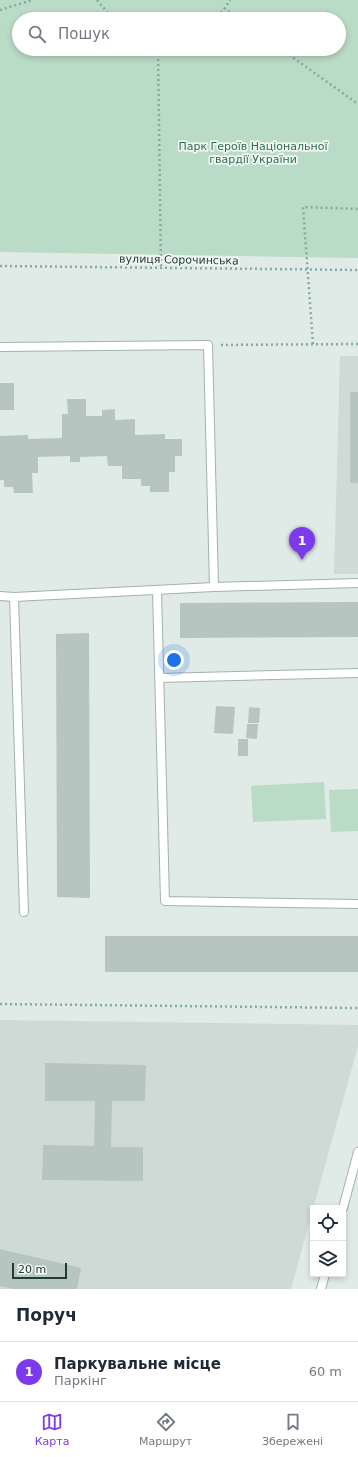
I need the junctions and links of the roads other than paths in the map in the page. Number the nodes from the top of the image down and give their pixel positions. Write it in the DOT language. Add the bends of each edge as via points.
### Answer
graph roads {
  1 [pos="0,346"];
  2 [pos="358,583"];
  3 [pos="214,587"];
  4 [pos="157,590"];
  5 [pos="0,596"];
  6 [pos="14,597"];
  7 [pos="358,673"];
  8 [pos="159,678"];
  9 [pos="358,904"];
  10 [pos="24,912"];
  11 [pos="358,1152"];
  12 [pos="344,1205"];
  13 [pos="324,1277"];
  14 [pos="321,1289"];
  1 -- 3 [label="lane" via="208,345"];
  2 -- 3 [label="lane"];
  3 -- 4 [label="lane"];
  4 -- 6 [label="lane"];
  4 -- 8 [label="lane"];
  5 -- 6 [label="lane"];
  6 -- 10 [label="lane"];
  7 -- 8 [label="lane"];
  8 -- 9 [label="lane" via="165,901"];
  11 -- 12 [label="lane"];
  13 -- 14 [label="lane"];
}
